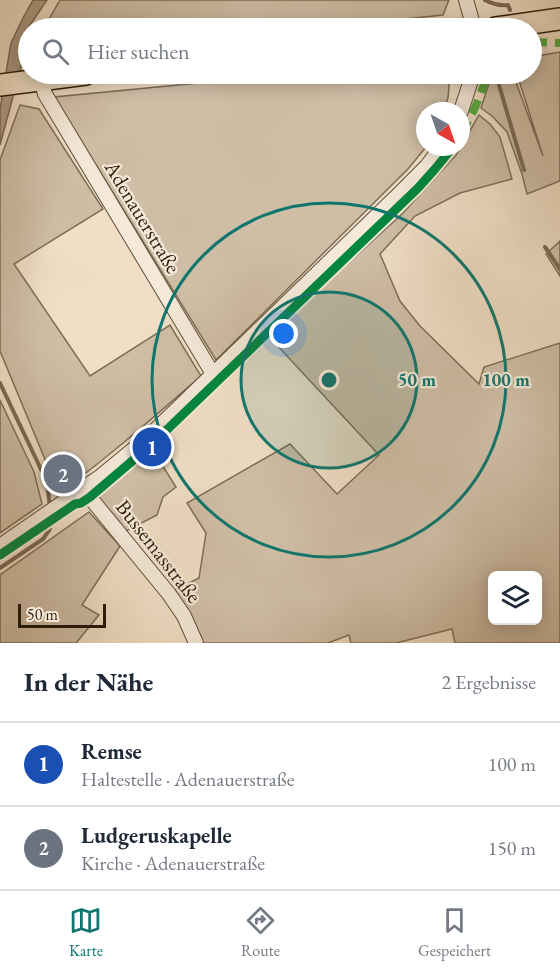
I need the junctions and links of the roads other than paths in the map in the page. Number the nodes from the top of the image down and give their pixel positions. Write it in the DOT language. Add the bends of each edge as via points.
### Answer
graph roads {
  1 [pos="466,0"];
  2 [pos="471,18"];
  3 [pos="560,19"];
  4 [pos="542,22"];
  5 [pos="18,82"];
  6 [pos="37,84"];
  7 [pos="469,84"];
  8 [pos="0,85"];
  9 [pos="463,102"];
  10 [pos="434,156"];
  11 [pos="213,374"];
  12 [pos="83,489"];
  13 [pos="0,546"];
  14 [pos="196,643"];
  1 -- 2 [label="street"];
  3 -- 4 [label="main road"];
  5 -- 8 [label="main road"];
  6 -- 11 [label="street, Adenauerstraße"];
  7 -- 9 [label="street"];
  10 -- 11 [label="street"];
  11 -- 12 [label="street" via="146,439"];
  12 -- 13 [label="street"];
  12 -- 14 [label="street, Bussemasstraße" via="169,594"];
}
